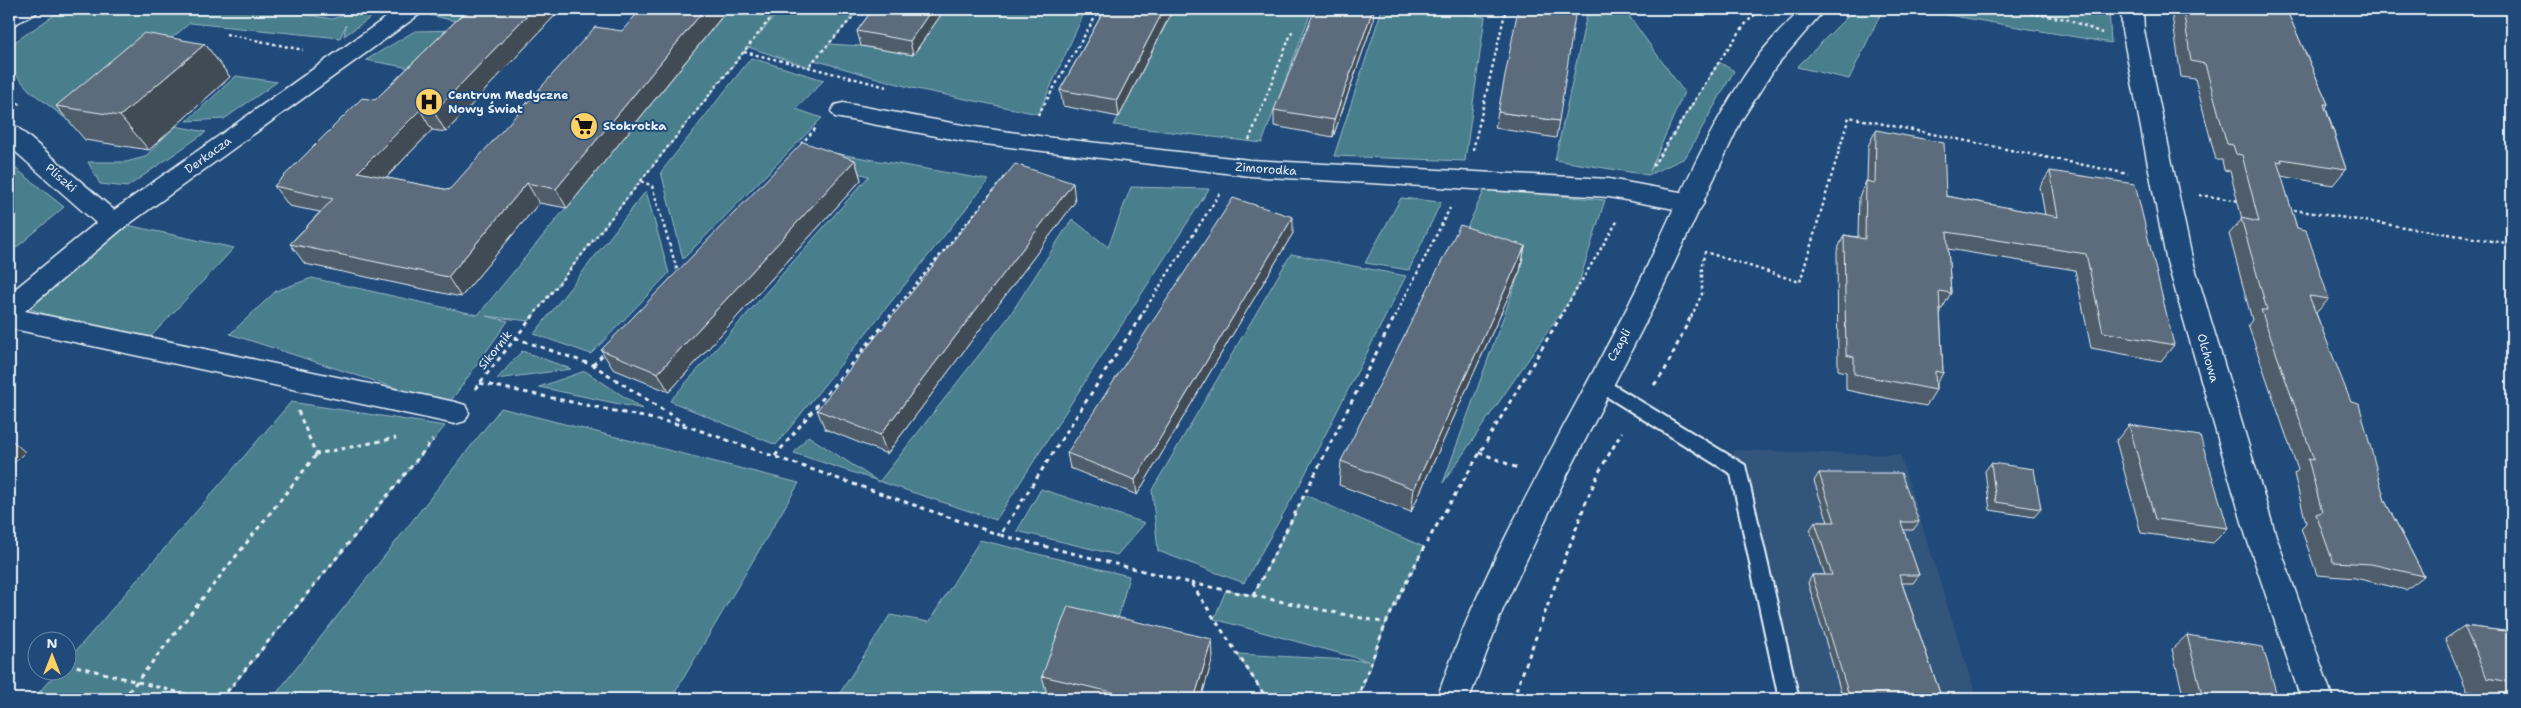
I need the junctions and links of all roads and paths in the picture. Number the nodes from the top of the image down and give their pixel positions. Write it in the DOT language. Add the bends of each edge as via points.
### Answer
graph roads {
  1 [pos="27,9"];
  2 [pos="412,9"];
  3 [pos="778,9"];
  4 [pos="860,9"];
  5 [pos="1100,9"];
  6 [pos="1500,9"];
  7 [pos="1506,9"];
  8 [pos="1761,9"];
  9 [pos="1814,9"];
  10 [pos="2001,9"];
  11 [pos="2132,9"];
  12 [pos="9,20"];
  13 [pos="1293,29"];
  14 [pos="2103,33"];
  15 [pos="226,34"];
  16 [pos="309,52"];
  17 [pos="744,52"];
  18 [pos="808,67"];
  19 [pos="890,88"];
  20 [pos="843,110"];
  21 [pos="1848,117"];
  22 [pos="1035,119"];
  23 [pos="9,133"];
  24 [pos="807,138"];
  25 [pos="1248,143"];
  26 [pos="800,146"];
  27 [pos="1472,154"];
  28 [pos="1653,167"];
  29 [pos="1006,177"];
  30 [pos="641,181"];
  31 [pos="1221,191"];
  32 [pos="1452,202"];
  33 [pos="1692,202"];
  34 [pos="1620,218"];
  35 [pos="113,223"];
  36 [pos="685,266"];
  37 [pos="678,273"];
  38 [pos="671,280"];
  39 [pos="9,309"];
  40 [pos="9,318"];
  41 [pos="516,338"];
  42 [pos="612,344"];
  43 [pos="593,365"];
  44 [pos="1664,372"];
  45 [pos="480,383"];
  46 [pos="1599,383"];
  47 [pos="1637,407"];
  48 [pos="455,413"];
  49 [pos="687,426"];
  50 [pos="1479,452"];
  51 [pos="316,454"];
  52 [pos="775,456"];
  53 [pos="1518,468"];
  54 [pos="1000,534"];
  55 [pos="1191,583"];
  56 [pos="1253,596"];
  57 [pos="1386,624"];
  58 [pos="78,666"];
  59 [pos="137,681"];
  60 [pos="123,699"];
  61 [pos="204,699"];
  62 [pos="221,699"];
  63 [pos="1267,699"];
  64 [pos="1357,699"];
  65 [pos="1453,699"];
  66 [pos="1514,699"];
  67 [pos="1789,699"];
  68 [pos="2317,699"];
  1 -- 12 [label="street"];
  2 -- 35 [label="street, Derkacza"];
  3 -- 17 [label="path, Sikornik"];
  4 -- 18 [label="path"];
  5 -- 22 [label="path"];
  6 -- 7 [label="path"];
  7 -- 27 [label="path"];
  8 -- 28 [label="path" via="1726,51"];
  9 -- 33 [label="street, Czapli" via="1783,41 1748,89 1718,142"];
  10 -- 14 [label="path" via="2067,19"];
  11 -- 68 [label="street, Olchowa" via="2133,30 2179,258 2261,536"];
  13 -- 25 [label="path"];
  15 -- 16 [label="path"];
  17 -- 18 [label="path"];
  17 -- 30 [label="path, Sikornik"];
  18 -- 19 [label="path"];
  20 -- 33 [label="street, Zimorodka" via="968,134 1243,168 1609,188"];
  21 -- 44 [label="path" via="1800,282 1705,252 1702,294"];
  23 -- 35 [label="street, Pliszki"];
  24 -- 26 [label="path"];
  29 -- 52 [label="path"];
  30 -- 37 [label="path" via="652,186"];
  30 -- 41 [label="path, Sikornik"];
  31 -- 54 [label="path"];
  32 -- 56 [label="path"];
  33 -- 46 [label="street, Czapli"];
  34 -- 50 [label="path"];
  35 -- 39 [label="street, Derkacza"];
  36 -- 37 [label="path"];
  37 -- 38 [label="path"];
  40 -- 48 [label="street"];
  41 -- 43 [label="path"];
  41 -- 45 [label="path, Sikornik"];
  42 -- 43 [label="path"];
  43 -- 49 [label="path"];
  45 -- 48 [label="path, Sikornik"];
  45 -- 49 [label="path"];
  46 -- 47 [label="lane"];
  46 -- 65 [label="street, Czapli" via="1488,608"];
  47 -- 66 [label="path" via="1585,497"];
  47 -- 67 [label="lane" via="1739,470"];
  48 -- 62 [label="path, Sikornik"];
  49 -- 52 [label="path"];
  50 -- 53 [label="path"];
  50 -- 57 [label="path" via="1424,546"];
  51 -- 59 [label="path"];
  52 -- 54 [label="path"];
  54 -- 55 [label="path"];
  55 -- 56 [label="path"];
  55 -- 63 [label="path"];
  56 -- 57 [label="path"];
  57 -- 64 [label="path"];
  58 -- 59 [label="path"];
  59 -- 60 [label="path"];
  59 -- 61 [label="path"];
}
